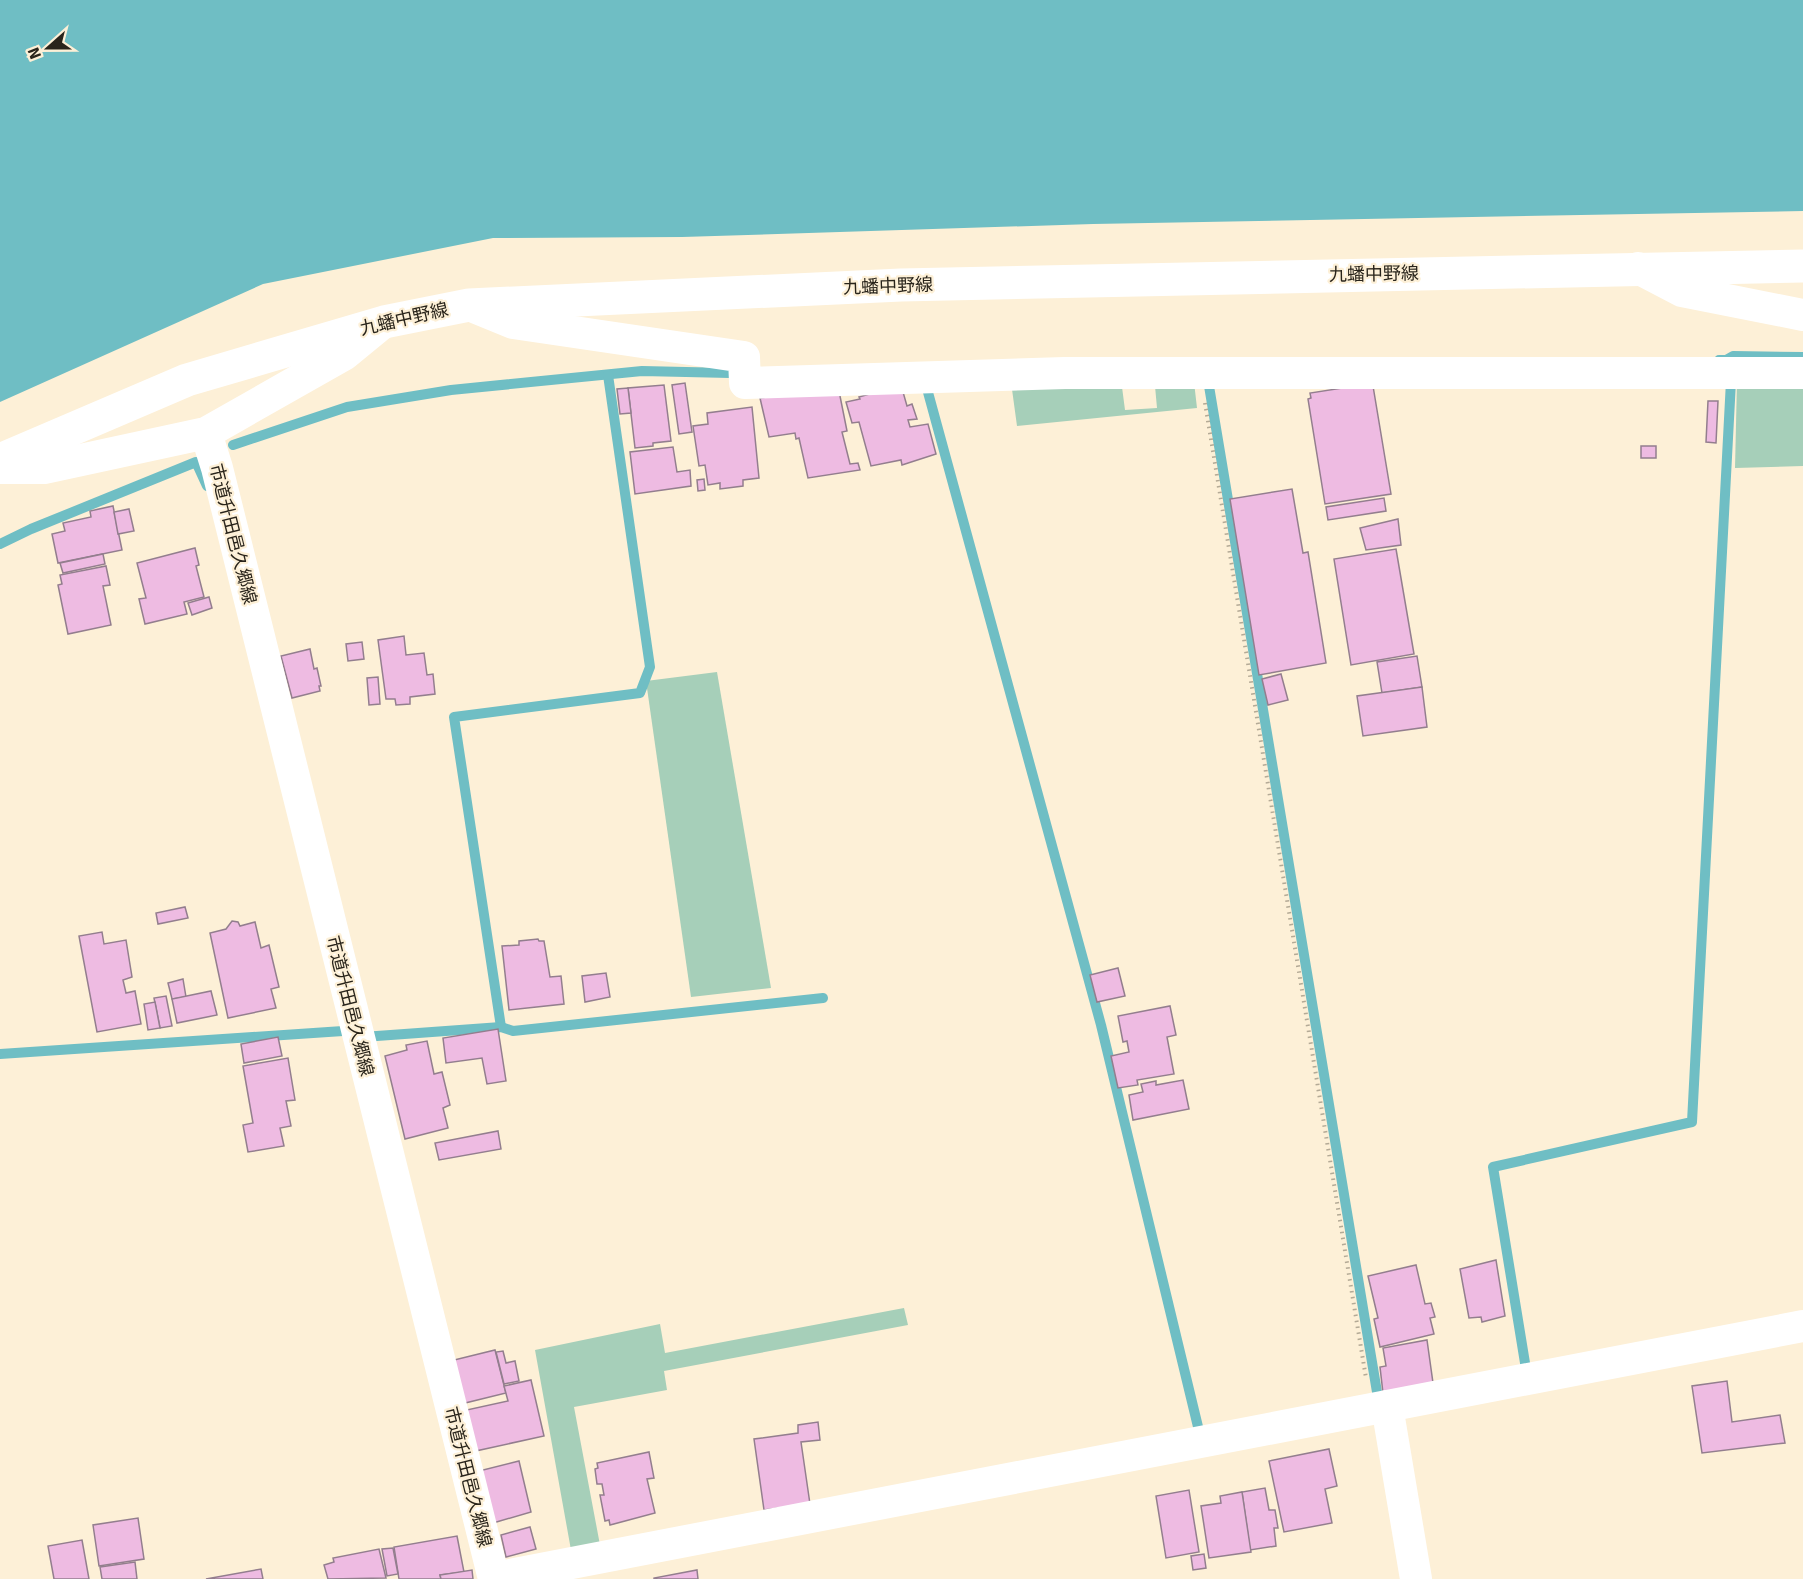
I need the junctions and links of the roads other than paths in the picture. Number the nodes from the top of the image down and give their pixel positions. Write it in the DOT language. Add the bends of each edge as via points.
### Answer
graph roads {
  1 [pos="1803,266"];
  2 [pos="1638,268"];
  3 [pos="469,305"];
  4 [pos="1803,315"];
  5 [pos="384,322"];
  6 [pos="1803,373"];
  7 [pos="206,433"];
  8 [pos="0,460"];
  9 [pos="0,468"];
  10 [pos="1803,1326"];
  11 [pos="1384,1414"];
  12 [pos="494,1578"];
  13 [pos="1416,1579"];
  1 -- 2 [label="main road, 九蟠中野線"];
  2 -- 3 [label="main road, 九蟠中野線" via="901,285"];
  2 -- 4 [label="street" via="1682,291"];
  3 -- 5 [label="main road, 九蟠中野線"];
  3 -- 6 [label="street" via="513,323 744,357 745,383 1065,373"];
  5 -- 7 [label="street" via="345,354"];
  5 -- 8 [label="main road, 九蟠中野線" via="187,380"];
  7 -- 9 [label="street" via="44,468"];
  7 -- 12 [label="street, 市道升田邑久郷線"];
  10 -- 11 [label="street"];
  11 -- 12 [label="street"];
  11 -- 13 [label="street"];
}
